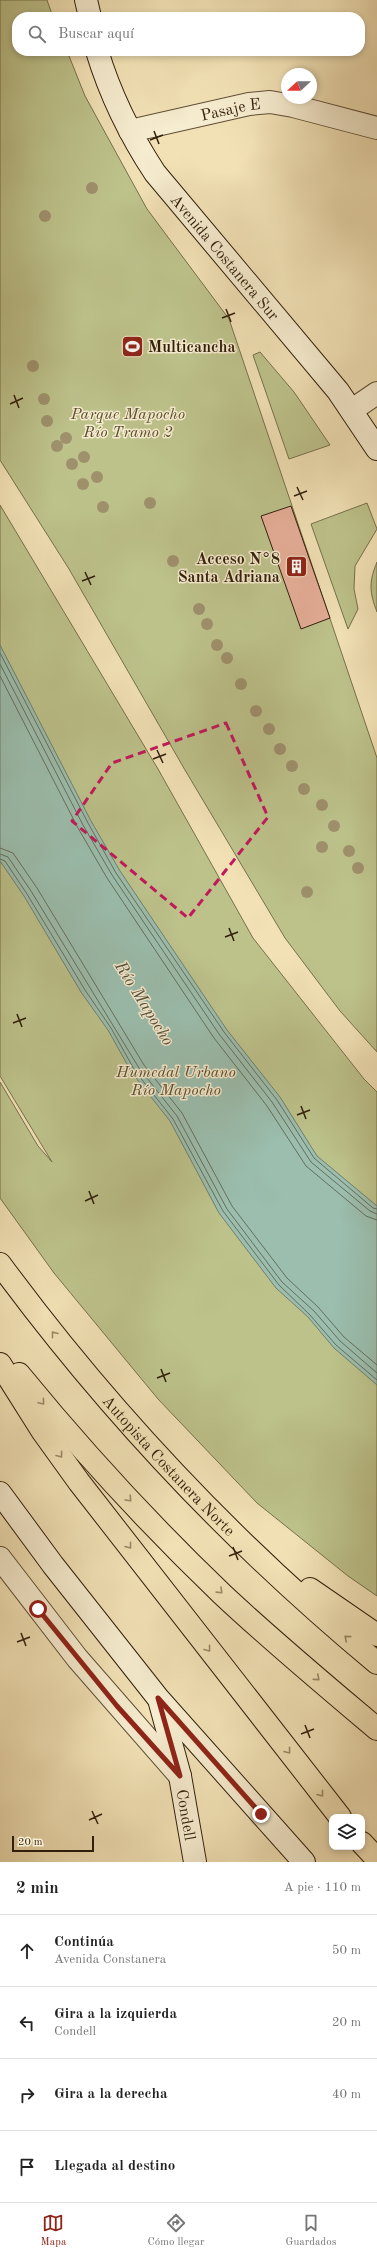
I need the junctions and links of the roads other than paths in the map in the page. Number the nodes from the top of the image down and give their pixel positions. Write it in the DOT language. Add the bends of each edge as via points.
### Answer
graph roads {
  1 [pos="86,0"];
  2 [pos="89,12"];
  3 [pos="99,56"];
  4 [pos="377,128"];
  5 [pos="130,131"];
  6 [pos="377,393"];
  7 [pos="352,410"];
  8 [pos="377,449"];
  9 [pos="0,1264"];
  10 [pos="0,1350"];
  11 [pos="0,1364"];
  12 [pos="0,1493"];
  13 [pos="248,1547"];
  14 [pos="0,1558"];
  15 [pos="377,1635"];
  16 [pos="377,1663"];
  17 [pos="158,1698"];
  18 [pos="377,1729"];
  19 [pos="180,1776"];
  20 [pos="338,1814"];
  21 [pos="365,1846"];
  22 [pos="377,1859"];
  23 [pos="195,1862"];
  24 [pos="304,1862"];
  1 -- 2 [label="street"];
  3 -- 5 [label="street, Avenida Costanera Sur" via="110,89"];
  4 -- 5 [label="street, Pasaje E" via="270,102 249,104"];
  5 -- 7 [label="street, Avenida Costanera Sur" via="155,173"];
  6 -- 7 [label="street"];
  7 -- 8 [label="street, Avenida Costanera Sur"];
  13 -- 9 [label="highway, Autopista Costanera Norte, one-way" via="112,1405"];
  10 -- 18 [label="highway, one-way" via="83,1450 183,1555 264,1632"];
  11 -- 20 [label="highway, one-way" via="43,1432 80,1482"];
  12 -- 17 [label="street"];
  13 -- 15 [label="highway"];
  16 -- 13 [label="highway, Autopista Costanera Norte, one-way"];
  14 -- 19 [label="street" via="77,1658"];
  17 -- 19 [label="street, Condell"];
  17 -- 24 [label="street"];
  19 -- 23 [label="street, Condell"];
  21 -- 22 [label="highway"];
}
